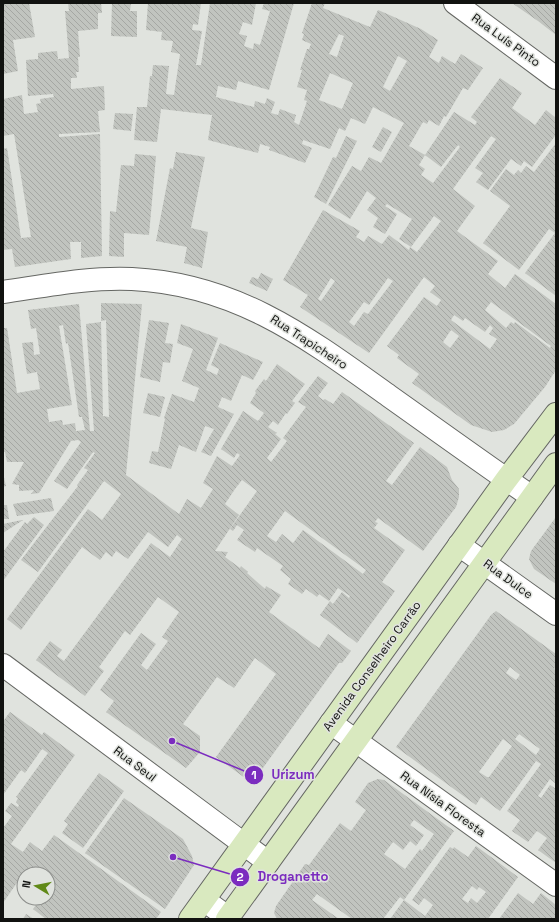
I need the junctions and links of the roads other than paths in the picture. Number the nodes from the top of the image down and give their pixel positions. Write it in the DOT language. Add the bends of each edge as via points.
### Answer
graph roads {
  1 [pos="455,3"];
  2 [pos="556,78"];
  3 [pos="3,292"];
  4 [pos="556,414"];
  5 [pos="556,464"];
  6 [pos="506,480"];
  7 [pos="532,497"];
  8 [pos="459,545"];
  9 [pos="485,562"];
  10 [pos="556,614"];
  11 [pos="3,666"];
  12 [pos="331,723"];
  13 [pos="355,741"];
  14 [pos="244,844"];
  15 [pos="268,862"];
  16 [pos="556,885"];
  17 [pos="204,900"];
  18 [pos="228,918"];
  19 [pos="190,919"];
  1 -- 2 [label="street, Rua Luís Pinto"];
  3 -- 6 [label="street, Rua Trapicheiro" via="96,279 132,279 178,285 228,298 265,314 311,341"];
  4 -- 6 [label="main road, Avenida Conselheiro Carrão"];
  5 -- 7 [label="main road"];
  6 -- 7 [label="street, Rua Trapicheiro"];
  6 -- 8 [label="main road, Avenida Conselheiro Carrão"];
  7 -- 9 [label="main road"];
  8 -- 9 [label="street, Rua Dulce"];
  8 -- 12 [label="main road, Avenida Conselheiro Carrão"];
  9 -- 10 [label="street, Rua Dulce"];
  9 -- 13 [label="main road"];
  11 -- 14 [label="street, Rua Seul"];
  12 -- 13 [label="street, Rua Nísia Floresta"];
  12 -- 14 [label="main road, Avenida Conselheiro Carrão"];
  13 -- 15 [label="main road"];
  13 -- 16 [label="street, Rua Nísia Floresta"];
  14 -- 15 [label="street, Rua Seul"];
  14 -- 17 [label="main road, Avenida Conselheiro Carrão"];
  15 -- 18 [label="main road"];
  17 -- 18 [label="street"];
  17 -- 19 [label="main road, Avenida Conselheiro Carrão"];
}
